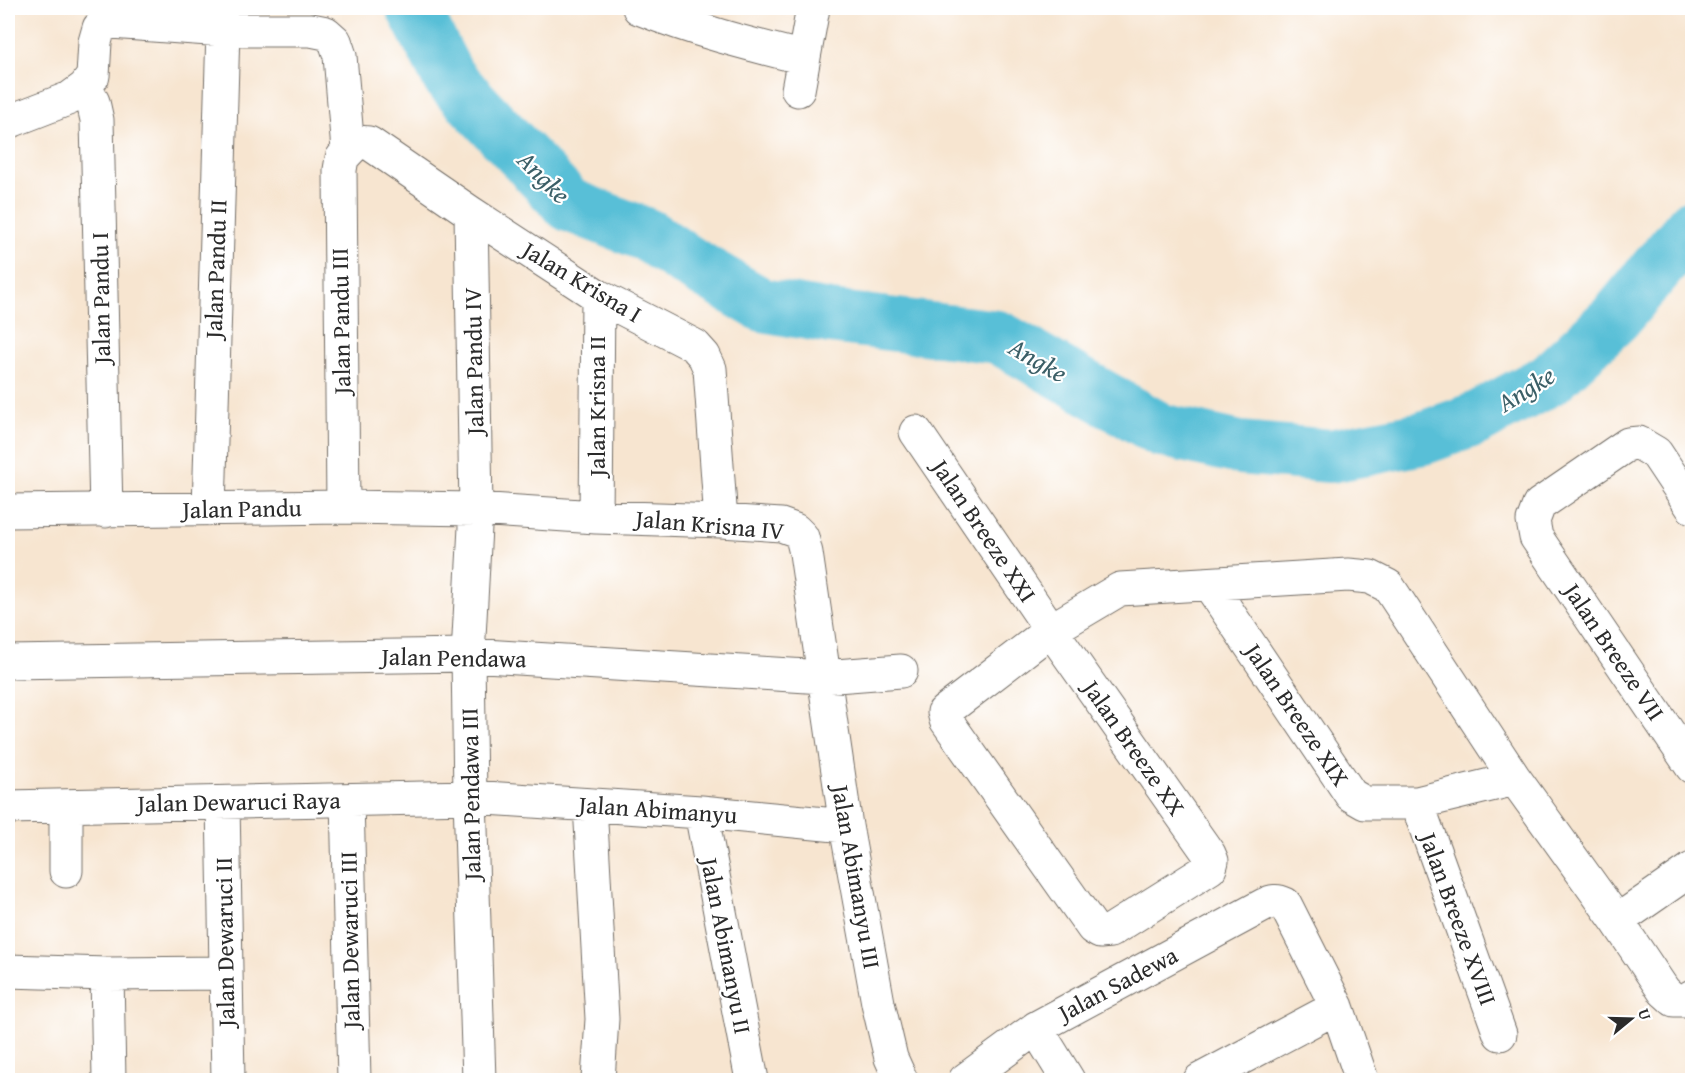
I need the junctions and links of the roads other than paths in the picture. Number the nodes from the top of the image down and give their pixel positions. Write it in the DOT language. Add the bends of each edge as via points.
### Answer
graph roads {
  1 [pos="639,8"];
  2 [pos="813,8"];
  3 [pos="223,30"];
  4 [pos="804,58"];
  5 [pos="85,87"];
  6 [pos="798,90"];
  7 [pos="8,122"];
  8 [pos="353,146"];
  9 [pos="471,213"];
  10 [pos="598,296"];
  11 [pos="916,432"];
  12 [pos="343,507"];
  13 [pos="1692,507"];
  14 [pos="476,508"];
  15 [pos="209,509"];
  16 [pos="106,510"];
  17 [pos="8,511"];
  18 [pos="596,517"];
  19 [pos="721,521"];
  20 [pos="1209,584"];
  21 [pos="1051,630"];
  22 [pos="468,655"];
  23 [pos="8,662"];
  24 [pos="901,671"];
  25 [pos="823,677"];
  26 [pos="1692,767"];
  27 [pos="1515,778"];
  28 [pos="470,797"];
  29 [pos="347,800"];
  30 [pos="223,803"];
  31 [pos="1417,803"];
  32 [pos="590,805"];
  33 [pos="66,806"];
  34 [pos="8,807"];
  35 [pos="700,813"];
  36 [pos="846,826"];
  37 [pos="1692,869"];
  38 [pos="66,871"];
  39 [pos="1617,921"];
  40 [pos="8,970"];
  41 [pos="225,973"];
  42 [pos="107,974"];
  43 [pos="1683,998"];
  44 [pos="1336,1006"];
  45 [pos="602,1019"];
  46 [pos="1036,1028"];
  47 [pos="1500,1034"];
  48 [pos="897,1079"];
  49 [pos="1207,1079"];
  50 [pos="109,1080"];
  51 [pos="228,1080"];
  52 [pos="354,1080"];
  53 [pos="479,1080"];
  54 [pos="598,1080"];
  55 [pos="617,1080"];
  56 [pos="752,1080"];
  57 [pos="965,1080"];
  58 [pos="1068,1080"];
  59 [pos="1362,1080"];
  1 -- 4 [label="street" via="725,38"];
  2 -- 4 [label="street"];
  3 -- 5 [label="street" via="111,22 99,28 93,76"];
  3 -- 8 [label="street" via="326,33 335,42 340,56"];
  3 -- 15 [label="street, Jalan Pandu II"];
  4 -- 6 [label="street"];
  5 -- 7 [label="street" via="70,98"];
  5 -- 16 [label="street, Jalan Pandu I" via="97,120"];
  8 -- 9 [label="street" via="369,144"];
  8 -- 12 [label="street, Jalan Pandu III" via="342,158 340,170"];
  9 -- 10 [label="street, Jalan Krisna I"];
  9 -- 14 [label="street, Jalan Pandu IV"];
  10 -- 18 [label="street, Jalan Krisna II"];
  10 -- 19 [label="street, Jalan Krisna I" via="695,346 704,356 710,369"];
  11 -- 21 [label="street, Jalan Breeze XXI"];
  12 -- 14 [label="street, Jalan Pandu"];
  12 -- 15 [label="street, Jalan Pandu"];
  13 -- 26 [label="street, Jalan Breeze VII" via="1656,453 1639,443 1628,444 1539,505 1533,521 1536,537"];
  14 -- 18 [label="street, Jalan Krisna IV"];
  14 -- 22 [label="street, Jalan Pendawa III"];
  15 -- 16 [label="street, Jalan Pandu"];
  16 -- 17 [label="street, Jalan Pandu"];
  18 -- 19 [label="street, Jalan Krisna IV"];
  19 -- 25 [label="street, Jalan Krisna IV" via="781,525 802,537"];
  20 -- 21 [label="street" via="1120,589"];
  20 -- 27 [label="street" via="1348,575 1370,577 1388,586"];
  20 -- 31 [label="street, Jalan Breeze XIX" via="1351,795 1365,803"];
  21 -- 21 [label="street, Jalan Breeze XX" via="944,712 1093,928 1110,931 1210,868 1212,861"];
  22 -- 23 [label="street, Jalan Pendawa"];
  22 -- 25 [label="street, Jalan Pendawa"];
  22 -- 28 [label="street, Jalan Pendawa III"];
  24 -- 25 [label="street, Jalan Pendawa"];
  25 -- 36 [label="street, Jalan Abimanyu III"];
  27 -- 31 [label="street, Jalan Breeze XIX"];
  27 -- 39 [label="street"];
  28 -- 29 [label="street, Jalan Dewaruci Raya"];
  28 -- 32 [label="street, Jalan Abimanyu"];
  28 -- 53 [label="street, Jalan Pendawa III"];
  29 -- 30 [label="street, Jalan Dewaruci Raya"];
  29 -- 52 [label="street, Jalan Dewaruci III"];
  30 -- 33 [label="street, Jalan Dewaruci Raya"];
  30 -- 41 [label="street, Jalan Dewaruci II"];
  31 -- 47 [label="street, Jalan Breeze XVIII"];
  32 -- 35 [label="street, Jalan Abimanyu"];
  32 -- 45 [label="street"];
  33 -- 34 [label="street, Jalan Dewaruci Raya"];
  33 -- 38 [label="street"];
  35 -- 36 [label="street, Jalan Abimanyu"];
  35 -- 56 [label="street, Jalan Abimanyu II"];
  36 -- 48 [label="street, Jalan Abimanyu III" via="878,1003"];
  37 -- 39 [label="street"];
  39 -- 43 [label="street" via="1664,991"];
  40 -- 42 [label="street"];
  41 -- 42 [label="street"];
  41 -- 51 [label="street, Jalan Dewaruci II"];
  42 -- 50 [label="street"];
  44 -- 46 [label="street, Jalan Sadewa" via="1285,904 1270,901"];
  44 -- 49 [label="street"];
  44 -- 59 [label="street"];
  45 -- 54 [label="street"];
  45 -- 55 [label="street"];
  46 -- 57 [label="street, Jalan Sadewa"];
  46 -- 58 [label="street"];
}
